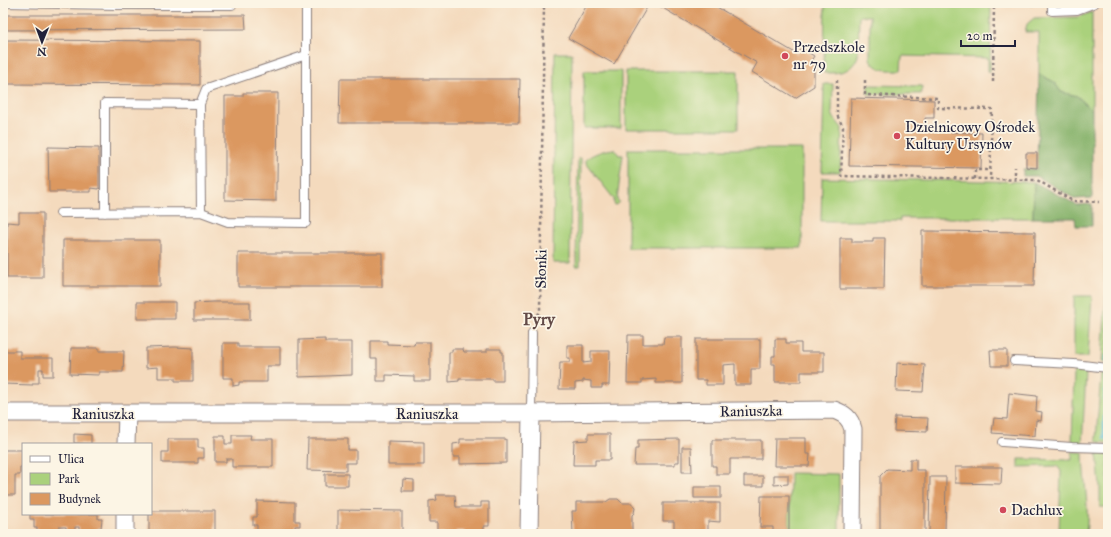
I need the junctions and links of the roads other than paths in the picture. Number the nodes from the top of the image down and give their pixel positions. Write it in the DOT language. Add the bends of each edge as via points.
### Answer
graph roads {
  1 [pos="6,3"];
  2 [pos="306,3"];
  3 [pos="1052,3"];
  4 [pos="1095,3"];
  5 [pos="118,4"];
  6 [pos="232,5"];
  7 [pos="306,55"];
  8 [pos="200,104"];
  9 [pos="202,212"];
  10 [pos="60,213"];
  11 [pos="105,213"];
  12 [pos="532,333"];
  13 [pos="1014,361"];
  14 [pos="1108,368"];
  15 [pos="531,413"];
  16 [pos="5,414"];
  17 [pos="127,414"];
  18 [pos="1002,442"];
  19 [pos="126,443"];
  20 [pos="1108,448"];
  21 [pos="125,515"];
  22 [pos="125,534"];
  23 [pos="529,534"];
  24 [pos="852,534"];
  1 -- 5 [label="lane"];
  2 -- 7 [label="lane"];
  3 -- 4 [label="lane" via="1052,11 1077,10"];
  5 -- 6 [label="lane"];
  7 -- 8 [label="lane" via="206,89"];
  7 -- 9 [label="lane" via="306,223 228,222"];
  8 -- 9 [label="lane"];
  8 -- 11 [label="lane" via="105,103"];
  9 -- 11 [label="lane"];
  10 -- 11 [label="lane"];
  12 -- 15 [label="lane"];
  13 -- 14 [label="lane"];
  15 -- 17 [label="street, Raniuszka"];
  15 -- 23 [label="street"];
  15 -- 24 [label="street, Raniuszka" via="834,410 847,416 853,429"];
  16 -- 17 [label="street, Raniuszka"];
  17 -- 19 [label="street"];
  18 -- 20 [label="lane"];
  21 -- 22 [label="street"];
}
